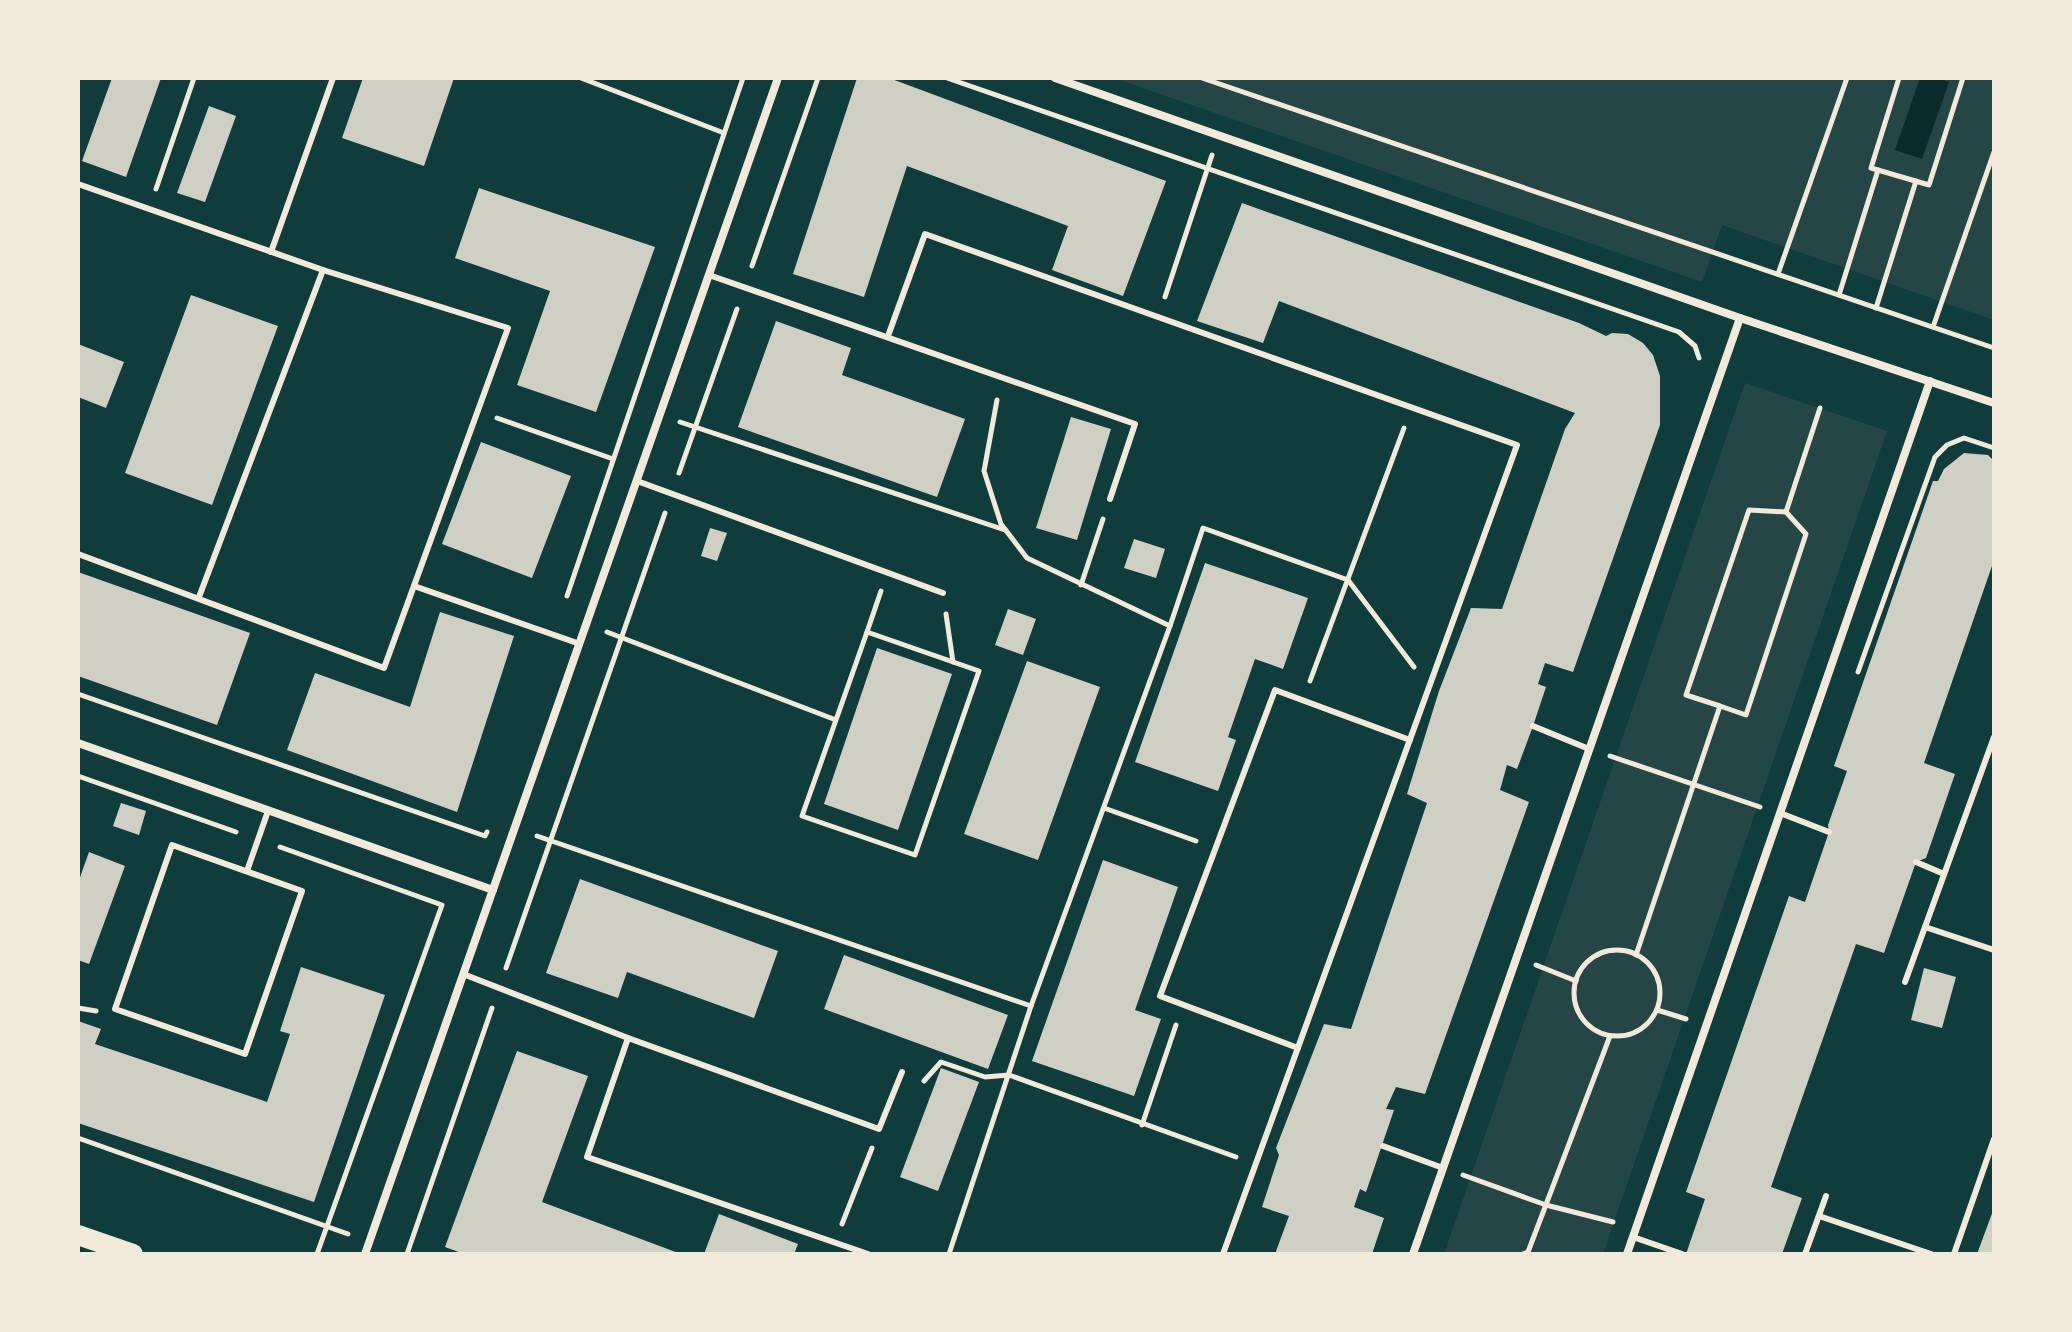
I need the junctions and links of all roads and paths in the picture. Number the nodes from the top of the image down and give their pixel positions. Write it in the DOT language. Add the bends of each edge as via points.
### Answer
graph roads {
  1 [pos="194,78"];
  2 [pos="333,78"];
  3 [pos="581,78"];
  4 [pos="743,78"];
  5 [pos="778,78"];
  6 [pos="818,78"];
  7 [pos="947,78"];
  8 [pos="1055,78"];
  9 [pos="1202,78"];
  10 [pos="1847,78"];
  11 [pos="1899,78"];
  12 [pos="1963,78"];
  13 [pos="724,133"];
  14 [pos="1219,135"];
  15 [pos="1994,152"];
  16 [pos="1207,169"];
  17 [pos="1878,170"];
  18 [pos="1916,181"];
  19 [pos="78,184"];
  20 [pos="150,209"];
  21 [pos="271,252"];
  22 [pos="323,270"];
  23 [pos="1778,274"];
  24 [pos="709,275"];
  25 [pos="745,287"];
  26 [pos="1839,295"];
  27 [pos="1876,308"];
  28 [pos="1158,317"];
  29 [pos="1740,318"];
  30 [pos="1933,327"];
  31 [pos="888,336"];
  32 [pos="1994,348"];
  33 [pos="1703,368"];
  34 [pos="1001,376"];
  35 [pos="1930,381"];
  36 [pos="1994,403"];
  37 [pos="1412,408"];
  38 [pos="1820,408"];
  39 [pos="477,411"];
  40 [pos="659,416"];
  41 [pos="696,427"];
  42 [pos="613,459"];
  43 [pos="637,481"];
  44 [pos="672,494"];
  45 [pos="1110,499"];
  46 [pos="1786,512"];
  47 [pos="1006,530"];
  48 [pos="78,554"];
  49 [pos="887,573"];
  50 [pos="1348,580"];
  51 [pos="1081,585"];
  52 [pos="414,586"];
  53 [pos="943,593"];
  54 [pos="199,597"];
  55 [pos="586,624"];
  56 [pos="1170,626"];
  57 [pos="867,632"];
  58 [pos="554,634"];
  59 [pos="622,638"];
  60 [pos="580,644"];
  61 [pos="953,662"];
  62 [pos="1429,687"];
  63 [pos="1439,691"];
  64 [pos="78,694"];
  65 [pos="1303,700"];
  66 [pos="1720,706"];
  67 [pos="836,720"];
  68 [pos="1533,726"];
  69 [pos="1994,737"];
  70 [pos="1410,740"];
  71 [pos="78,743"];
  72 [pos="1589,749"];
  73 [pos="78,776"];
  74 [pos="1693,784"];
  75 [pos="1104,808"];
  76 [pos="268,811"];
  77 [pos="1780,813"];
  78 [pos="490,821"];
  79 [pos="1829,832"];
  80 [pos="536,835"];
  81 [pos="258,839"];
  82 [pos="550,842"];
  83 [pos="1215,848"];
  84 [pos="1916,862"];
  85 [pos="247,871"];
  86 [pos="1944,874"];
  87 [pos="493,890"];
  88 [pos="1925,927"];
  89 [pos="1994,950"];
  90 [pos="1636,955"];
  91 [pos="1516,958"];
  92 [pos="463,974"];
  93 [pos="1576,981"];
  94 [pos="1905,982"];
  95 [pos="499,988"];
  96 [pos="1183,1005"];
  97 [pos="1031,1006"];
  98 [pos="1610,1036"];
  99 [pos="628,1038"];
  100 [pos="1298,1048"];
  101 [pos="902,1072"];
  102 [pos="1009,1075"];
  103 [pos="1277,1107"];
  104 [pos="1289,1111"];
  105 [pos="1142,1125"];
  106 [pos="78,1138"];
  107 [pos="1994,1139"];
  108 [pos="1383,1146"];
  109 [pos="1256,1164"];
  110 [pos="1443,1168"];
  111 [pos="1826,1196"];
  112 [pos="1546,1205"];
  113 [pos="1819,1216"];
  114 [pos="327,1225"];
  115 [pos="78,1235"];
  116 [pos="350,1235"];
  117 [pos="1633,1237"];
  118 [pos="405,1253"];
  119 [pos="1527,1253"];
  120 [pos="133,1254"];
  121 [pos="317,1254"];
  122 [pos="365,1254"];
  123 [pos="868,1254"];
  124 [pos="949,1254"];
  125 [pos="1223,1254"];
  126 [pos="1413,1254"];
  127 [pos="1627,1254"];
  128 [pos="1682,1254"];
  129 [pos="1805,1254"];
  130 [pos="1931,1254"];
  131 [pos="1954,1254"];
  1 -- 20 [label="path"];
  2 -- 21 [label="lane"];
  3 -- 13 [label="path"];
  4 -- 13 [label="path"];
  5 -- 24 [label="street"];
  6 -- 25 [label="path"];
  7 -- 16 [label="path"];
  8 -- 14 [label="street"];
  9 -- 23 [label="path"];
  10 -- 23 [label="path"];
  11 -- 17 [label="path" via="1871,168"];
  12 -- 18 [label="path" via="1929,185"];
  13 -- 42 [label="path"];
  14 -- 16 [label="path"];
  14 -- 29 [label="street"];
  15 -- 30 [label="path"];
  16 -- 28 [label="path"];
  16 -- 33 [label="path" via="1679,332 1695,346"];
  17 -- 18 [label="path"];
  17 -- 26 [label="path"];
  18 -- 27 [label="path"];
  19 -- 20 [label="lane"];
  20 -- 21 [label="lane"];
  21 -- 22 [label="lane"];
  22 -- 39 [label="lane" via="508,328"];
  22 -- 54 [label="lane"];
  23 -- 26 [label="path"];
  24 -- 25 [label="lane"];
  24 -- 40 [label="street"];
  25 -- 31 [label="lane"];
  25 -- 41 [label="path"];
  26 -- 27 [label="path"];
  27 -- 30 [label="path"];
  28 -- 31 [label="lane" via="925,234"];
  28 -- 37 [label="lane"];
  29 -- 35 [label="street"];
  29 -- 72 [label="street"];
  30 -- 32 [label="path"];
  31 -- 34 [label="lane"];
  34 -- 45 [label="lane" via="1135,424"];
  34 -- 47 [label="path" via="984,471"];
  35 -- 36 [label="street"];
  35 -- 77 [label="street"];
  37 -- 50 [label="path"];
  37 -- 62 [label="lane" via="1517,445"];
  38 -- 46 [label="path"];
  39 -- 42 [label="path"];
  39 -- 52 [label="lane"];
  40 -- 41 [label="path"];
  40 -- 43 [label="street"];
  41 -- 44 [label="path"];
  41 -- 47 [label="path"];
  42 -- 58 [label="path"];
  43 -- 44 [label="lane"];
  43 -- 55 [label="street"];
  44 -- 49 [label="lane"];
  44 -- 59 [label="path"];
  45 -- 51 [label="path"];
  46 -- 66 [label="path" via="1806,534 1746,715"];
  46 -- 66 [label="path" via="1749,510 1686,695"];
  47 -- 51 [label="path" via="1027,558"];
  48 -- 54 [label="lane"];
  49 -- 53 [label="lane"];
  49 -- 57 [label="path"];
  50 -- 56 [label="path" via="1203,528"];
  50 -- 62 [label="path"];
  50 -- 65 [label="path"];
  51 -- 56 [label="path"];
  52 -- 54 [label="lane" via="384,668"];
  52 -- 58 [label="lane"];
  53 -- 61 [label="path"];
  55 -- 59 [label="path"];
  55 -- 60 [label="street"];
  56 -- 75 [label="path"];
  57 -- 61 [label="path"];
  57 -- 67 [label="path"];
  58 -- 60 [label="lane"];
  59 -- 67 [label="path"];
  59 -- 82 [label="path"];
  60 -- 87 [label="street"];
  61 -- 67 [label="path" via="979,671 915,855 802,816"];
  62 -- 63 [label="lane"];
  62 -- 70 [label="lane"];
  64 -- 78 [label="path" via="485,836"];
  65 -- 70 [label="lane"];
  65 -- 83 [label="lane" via="1275,690"];
  66 -- 74 [label="path"];
  68 -- 72 [label="lane"];
  69 -- 86 [label="lane"];
  70 -- 100 [label="lane"];
  71 -- 76 [label="street"];
  72 -- 74 [label="path"];
  72 -- 91 [label="street"];
  73 -- 81 [label="path"];
  74 -- 77 [label="path"];
  74 -- 90 [label="path"];
  75 -- 83 [label="path"];
  75 -- 97 [label="path"];
  76 -- 81 [label="lane"];
  76 -- 87 [label="street"];
  77 -- 79 [label="lane"];
  77 -- 117 [label="street"];
  80 -- 82 [label="path"];
  81 -- 85 [label="lane"];
  81 -- 114 [label="path" via="442,905"];
  82 -- 95 [label="path"];
  82 -- 97 [label="path"];
  83 -- 96 [label="lane" via="1160,996"];
  84 -- 86 [label="lane"];
  85 -- 85 [label="lane" via="172,845 115,1009 245,1054 302,891"];
  86 -- 88 [label="lane"];
  87 -- 92 [label="street"];
  88 -- 89 [label="lane"];
  88 -- 94 [label="lane"];
  90 -- 93 [label="path" via="1600,954"];
  90 -- 98 [label="path" via="1655,973 1657,1010 1638,1031"];
  91 -- 93 [label="path"];
  91 -- 110 [label="street"];
  92 -- 95 [label="lane"];
  92 -- 122 [label="street"];
  93 -- 98 [label="path" via="1581,1017"];
  95 -- 99 [label="lane"];
  95 -- 118 [label="path"];
  96 -- 100 [label="lane"];
  96 -- 105 [label="path"];
  97 -- 102 [label="path"];
  98 -- 112 [label="path"];
  99 -- 101 [label="lane" via="879,1129"];
  99 -- 123 [label="lane" via="587,1157"];
  100 -- 103 [label="lane"];
  102 -- 105 [label="path"];
  102 -- 124 [label="path"];
  103 -- 104 [label="lane"];
  103 -- 109 [label="lane"];
  105 -- 109 [label="path"];
  106 -- 114 [label="path"];
  107 -- 131 [label="lane"];
  108 -- 110 [label="lane"];
  109 -- 125 [label="lane"];
  110 -- 112 [label="path"];
  110 -- 126 [label="street"];
  111 -- 113 [label="lane"];
  112 -- 117 [label="path" via="1614,1222"];
  112 -- 119 [label="path"];
  113 -- 129 [label="lane"];
  113 -- 130 [label="lane"];
  114 -- 116 [label="path"];
  114 -- 121 [label="path"];
  115 -- 120 [label="main road"];
  117 -- 127 [label="street"];
  117 -- 128 [label="lane"];
}
